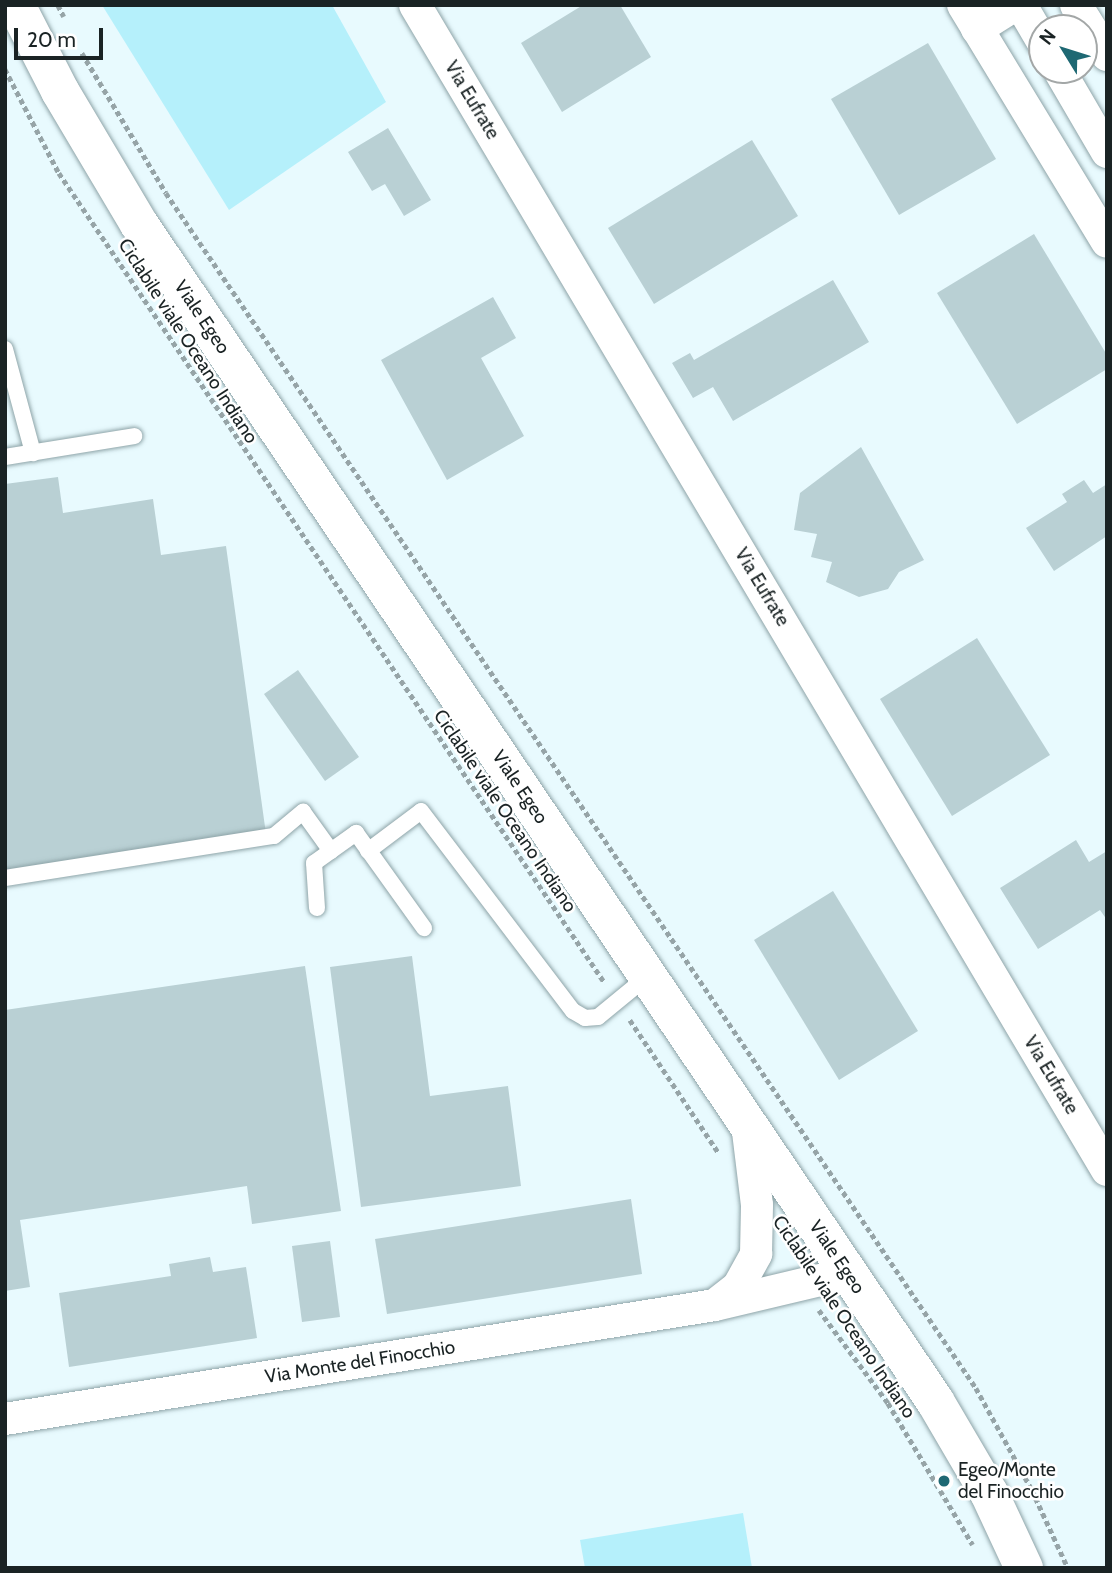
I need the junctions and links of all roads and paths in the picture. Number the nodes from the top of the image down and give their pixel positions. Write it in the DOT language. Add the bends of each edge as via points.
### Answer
graph roads {
  1 [pos="16,5"];
  2 [pos="58,5"];
  3 [pos="415,5"];
  4 [pos="1018,5"];
  5 [pos="1076,5"];
  6 [pos="970,17"];
  7 [pos="1028,20"];
  8 [pos="68,26"];
  9 [pos="79,49"];
  10 [pos="1107,55"];
  11 [pos="5,69"];
  12 [pos="1067,84"];
  13 [pos="1107,152"];
  14 [pos="1107,159"];
  15 [pos="1070,180"];
  16 [pos="1107,242"];
  17 [pos="5,349"];
  18 [pos="134,436"];
  19 [pos="33,453"];
  20 [pos="5,457"];
  21 [pos="331,851"];
  22 [pos="368,851"];
  23 [pos="5,878"];
  24 [pos="317,908"];
  25 [pos="424,928"];
  26 [pos="648,976"];
  27 [pos="617,1001"];
  28 [pos="747,1123"];
  29 [pos="725,1162"];
  30 [pos="1107,1170"];
  31 [pos="849,1273"];
  32 [pos="803,1286"];
  33 [pos="715,1305"];
  34 [pos="5,1419"];
  35 [pos="978,1553"];
  36 [pos="1024,1568"];
  37 [pos="1068,1568"];
  1 -- 26 [label="main road, Viale Egeo" via="72,113 139,224"];
  2 -- 8 [label="path"];
  3 -- 30 [label="street, Via Eufrate"];
  4 -- 6 [label="street"];
  4 -- 7 [label="street"];
  5 -- 10 [label="street"];
  6 -- 15 [label="street"];
  9 -- 37 [label="path" via="166,193 976,1388"];
  11 -- 27 [label="path, Ciclabile viale Oceano Indiano" via="59,173"];
  12 -- 13 [label="street"];
  14 -- 15 [label="street"];
  15 -- 16 [label="street"];
  17 -- 19 [label="lane"];
  18 -- 19 [label="lane"];
  19 -- 20 [label="lane"];
  21 -- 22 [label="lane" via="356,833"];
  21 -- 23 [label="lane" via="303,813 274,836"];
  21 -- 24 [label="lane" via="314,863"];
  22 -- 25 [label="lane"];
  22 -- 27 [label="lane" via="421,811 573,1011 585,1018 598,1017"];
  26 -- 27 [label="lane"];
  26 -- 28 [label="main road, Viale Egeo"];
  27 -- 29 [label="path, Ciclabile viale Oceano Indiano"];
  28 -- 31 [label="main road, Viale Egeo"];
  28 -- 33 [label="street" via="757,1205 756,1254 738,1287"];
  31 -- 32 [label="street, Via Monte del Finocchio"];
  31 -- 36 [label="main road, Viale Egeo" via="957,1437"];
  32 -- 33 [label="street, Via Monte del Finocchio"];
  32 -- 35 [label="path, Ciclabile viale Oceano Indiano" via="888,1402"];
  33 -- 34 [label="street, Via Monte del Finocchio"];
}
